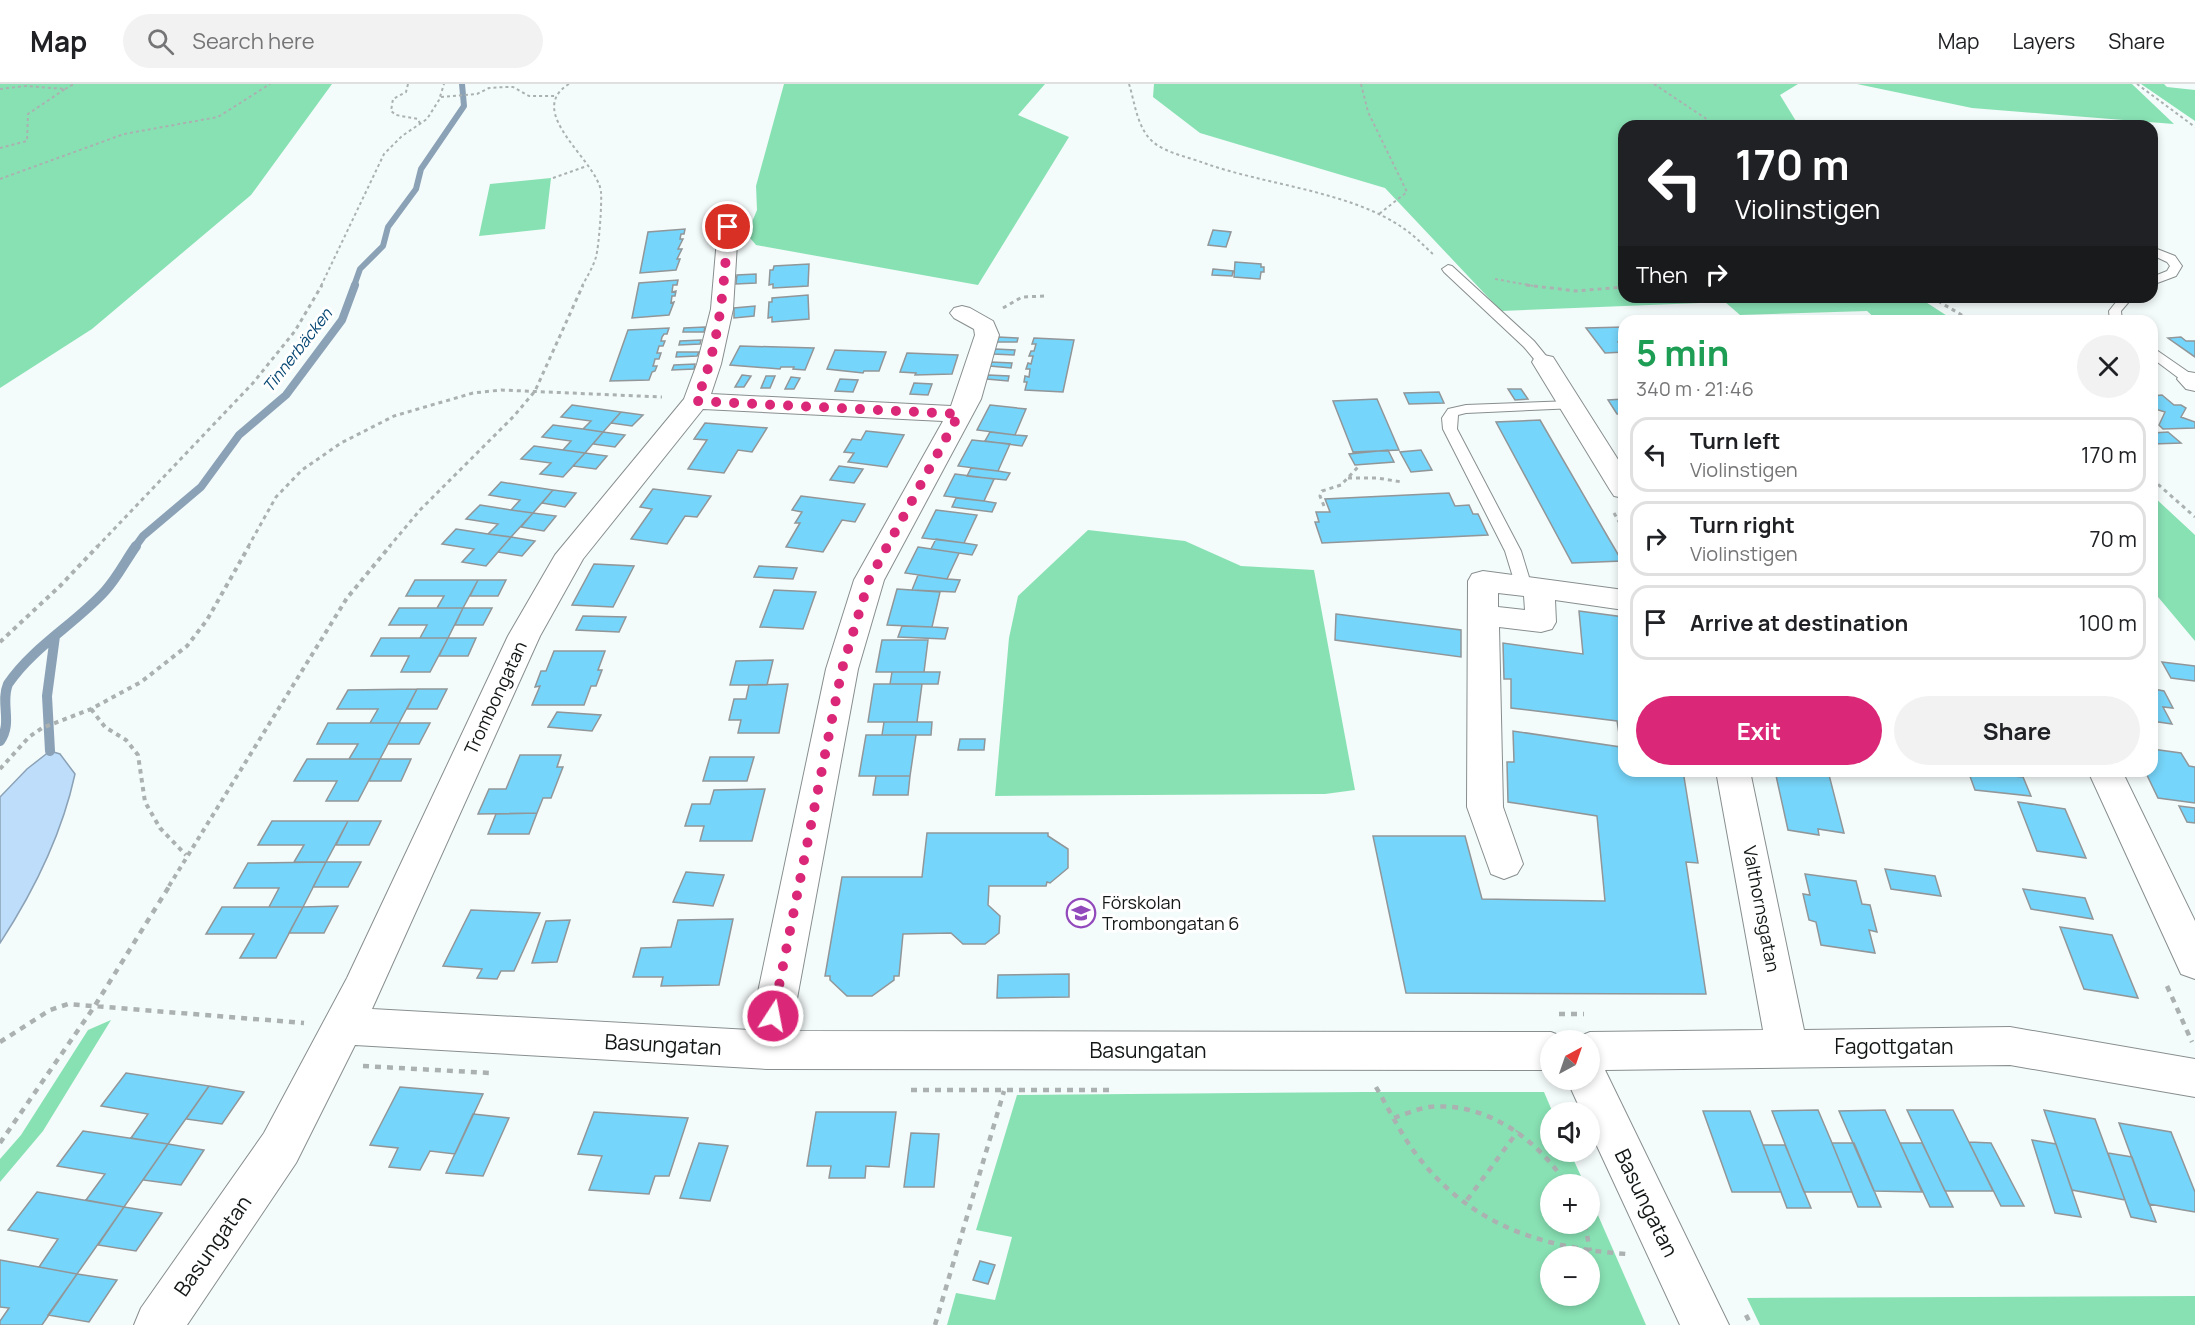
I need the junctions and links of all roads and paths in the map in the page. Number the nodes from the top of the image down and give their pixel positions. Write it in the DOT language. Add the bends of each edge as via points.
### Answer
graph roads {
  1 [pos="74,84"];
  2 [pos="270,84"];
  3 [pos="408,84"];
  4 [pos="444,84"];
  5 [pos="569,84"];
  6 [pos="1129,84"];
  7 [pos="1361,84"];
  8 [pos="1654,84"];
  9 [pos="2137,84"];
  10 [pos="0,89"];
  11 [pos="65,89"];
  12 [pos="555,96"];
  13 [pos="441,97"];
  14 [pos="1709,120"];
  15 [pos="421,126"];
  16 [pos="2195,127"];
  17 [pos="0,148"];
  18 [pos="587,166"];
  19 [pos="553,178"];
  20 [pos="0,179"];
  21 [pos="1378,214"];
  22 [pos="728,227"];
  23 [pos="2158,253"];
  24 [pos="1448,269"];
  25 [pos="2158,279"];
  26 [pos="1618,288"];
  27 [pos="1045,297"];
  28 [pos="1941,303"];
  29 [pos="1962,315"];
  30 [pos="971,318"];
  31 [pos="2158,355"];
  32 [pos="1544,362"];
  33 [pos="2193,381"];
  34 [pos="535,391"];
  35 [pos="696,401"];
  36 [pos="1571,405"];
  37 [pos="959,414"];
  38 [pos="1358,466"];
  39 [pos="1348,477"];
  40 [pos="1618,480"];
  41 [pos="1402,482"];
  42 [pos="2158,484"];
  43 [pos="1324,506"];
  44 [pos="2195,517"];
  45 [pos="1532,588"];
  46 [pos="1618,599"];
  47 [pos="0,642"];
  48 [pos="91,709"];
  49 [pos="0,769"];
  50 [pos="1734,777"];
  51 [pos="2108,777"];
  52 [pos="186,855"];
  53 [pos="1504,864"];
  54 [pos="2195,962"];
  55 [pos="94,1007"];
  56 [pos="344,1026"];
  57 [pos="0,1042"];
  58 [pos="1787,1048"];
  59 [pos="767,1050"];
  60 [pos="1540,1051"];
  61 [pos="1600,1051"];
  62 [pos="2195,1078"];
  63 [pos="1376,1087"];
  64 [pos="1593,1090"];
  65 [pos="1004,1091"];
  66 [pos="1394,1118"];
  67 [pos="1518,1131"];
  68 [pos="0,1143"];
  69 [pos="1559,1174"];
  70 [pos="1467,1200"];
  71 [pos="1564,1246"];
  72 [pos="1600,1252"];
  73 [pos="1627,1254"];
  74 [pos="158,1325"];
  75 [pos="935,1325"];
  76 [pos="1705,1325"];
  1 -- 11 [label="path"];
  2 -- 20 [label="path" via="218,117 124,134"];
  3 -- 15 [label="path" via="406,92 393,99 391,111 418,119"];
  4 -- 13 [label="path"];
  5 -- 12 [label="path"];
  6 -- 21 [label="path" via="1142,129 1164,149 1227,172 1339,200"];
  7 -- 21 [label="path" via="1368,112 1407,192"];
  8 -- 14 [label="path"];
  9 -- 16 [label="path"];
  10 -- 11 [label="path"];
  11 -- 17 [label="path" via="28,114 27,141"];
  12 -- 13 [label="path" via="529,96 505,87"];
  12 -- 18 [label="path" via="552,101 559,123"];
  13 -- 15 [label="path"];
  15 -- 47 [label="path" via="396,141 384,154 325,279 295,331 253,383 60,586"];
  18 -- 19 [label="path"];
  18 -- 34 [label="path" via="601,191 596,256"];
  21 -- 24 [label="path" via="1404,228"];
  22 -- 35 [label="street, Trombongatan" via="722,309"];
  23 -- 25 [label="lane" via="2176,266 2172,273"];
  24 -- 26 [label="path" via="1577,291"];
  24 -- 32 [label="lane"];
  27 -- 30 [label="path" via="1016,299 997,316"];
  28 -- 29 [label="path"];
  30 -- 37 [label="street" via="985,326 987,334 968,399"];
  31 -- 33 [label="lane"];
  32 -- 36 [label="street"];
  34 -- 35 [label="path"];
  34 -- 48 [label="path" via="473,393 445,399 384,420 317,458 276,497 207,620 187,646 141,682"];
  34 -- 52 [label="path" via="420,510 347,598"];
  35 -- 37 [label="street"];
  35 -- 56 [label="street, Trombongatan" via="559,573 524,636"];
  36 -- 40 [label="street"];
  36 -- 45 [label="lane" via="1466,409 1449,418 1459,448"];
  37 -- 59 [label="street" via="869,580 842,669"];
  38 -- 39 [label="path"];
  39 -- 41 [label="path"];
  39 -- 43 [label="path" via="1341,485 1322,491"];
  42 -- 44 [label="path"];
  45 -- 46 [label="street"];
  45 -- 53 [label="street" via="1483,581 1485,807"];
  48 -- 49 [label="path" via="42,728"];
  48 -- 52 [label="path" via="105,727 126,740 138,755 145,802 160,828"];
  50 -- 58 [label="street, Valthornsgatan"];
  51 -- 54 [label="street"];
  52 -- 55 [label="path"];
  55 -- 56 [label="path"];
  55 -- 57 [label="path" via="68,1004 50,1010"];
  55 -- 68 [label="path"];
  56 -- 59 [label="street, Basungatan"];
  56 -- 74 [label="street, Basungatan" via="280,1148"];
  58 -- 61 [label="street, Fagottgatan"];
  58 -- 62 [label="street, Fagottgatan" via="2010,1046"];
  59 -- 60 [label="street, Basungatan"];
  63 -- 66 [label="path"];
  64 -- 76 [label="street, Basungatan"];
  65 -- 75 [label="path"];
  66 -- 67 [label="path" via="1431,1107 1467,1110"];
  66 -- 70 [label="path" via="1415,1152 1446,1185"];
  67 -- 69 [label="path" via="1543,1150"];
  67 -- 70 [label="path"];
  70 -- 71 [label="path" via="1499,1224 1539,1241"];
  72 -- 73 [label="path"];
}
